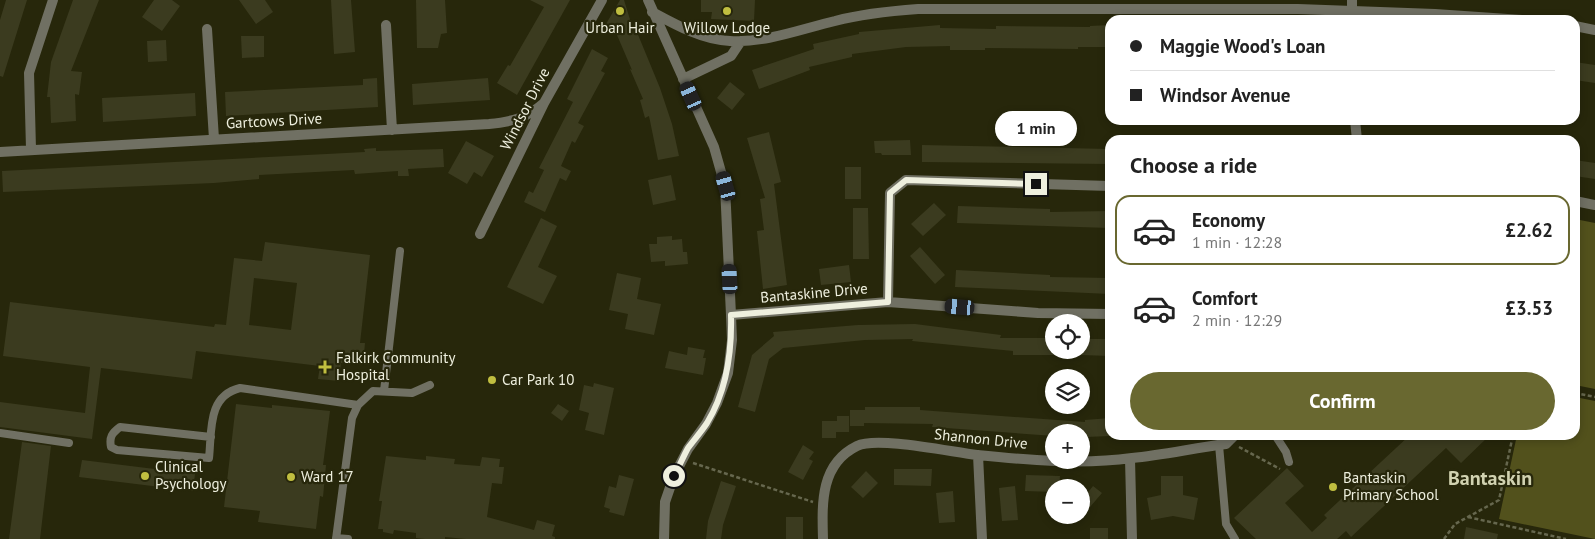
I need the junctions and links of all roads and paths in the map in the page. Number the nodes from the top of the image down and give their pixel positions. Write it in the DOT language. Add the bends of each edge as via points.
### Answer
graph roads {
  1 [pos="53,0"];
  2 [pos="602,0"];
  3 [pos="648,0"];
  4 [pos="918,4"];
  5 [pos="1352,5"];
  6 [pos="652,12"];
  7 [pos="1465,15"];
  8 [pos="386,25"];
  9 [pos="1580,27"];
  10 [pos="207,29"];
  11 [pos="1595,30"];
  12 [pos="741,41"];
  13 [pos="683,79"];
  14 [pos="544,103"];
  15 [pos="392,130"];
  16 [pos="214,139"];
  17 [pos="30,149"];
  18 [pos="0,152"];
  19 [pos="1105,186"];
  20 [pos="1580,202"];
  21 [pos="1595,205"];
  22 [pos="480,234"];
  23 [pos="400,252"];
  24 [pos="888,302"];
  25 [pos="1105,314"];
  26 [pos="731,315"];
  27 [pos="430,385"];
  28 [pos="384,391"];
  29 [pos="1580,394"];
  30 [pos="1595,397"];
  31 [pos="358,405"];
  32 [pos="0,433"];
  33 [pos="211,437"];
  34 [pos="1228,440"];
  35 [pos="1235,440"];
  36 [pos="1278,440"];
  37 [pos="1512,440"];
  38 [pos="69,443"];
  39 [pos="1219,445"];
  40 [pos="978,455"];
  41 [pos="683,459"];
  42 [pos="1130,459"];
  43 [pos="1288,462"];
  44 [pos="1280,469"];
  45 [pos="822,505"];
  46 [pos="1468,517"];
  47 [pos="336,538"];
  48 [pos="348,539"];
  49 [pos="664,539"];
  50 [pos="823,539"];
  51 [pos="982,539"];
  52 [pos="1132,539"];
  53 [pos="1235,539"];
  54 [pos="1444,539"];
  55 [pos="1566,539"];
  1 -- 17 [label="street" via="29,73"];
  2 -- 14 [label="street, Windsor Drive"];
  3 -- 6 [label="street"];
  4 -- 5 [label="street"];
  4 -- 12 [label="street" via="765,39"];
  5 -- 7 [label="street"];
  6 -- 12 [label="street" via="681,28 708,37"];
  6 -- 13 [label="street"];
  8 -- 15 [label="street"];
  9 -- 11 [label="street"];
  10 -- 16 [label="street"];
  12 -- 13 [label="street" via="731,56"];
  13 -- 26 [label="street" via="714,147 726,186"];
  14 -- 15 [label="street, Gartcows Drive" via="532,114 512,122"];
  14 -- 22 [label="street, Windsor Drive"];
  15 -- 16 [label="street, Gartcows Drive"];
  16 -- 17 [label="street, Gartcows Drive"];
  17 -- 18 [label="street, Gartcows Drive"];
  19 -- 24 [label="street" via="906,180 890,193"];
  20 -- 21 [label="street"];
  23 -- 28 [label="lane"];
  24 -- 25 [label="street, Bantaskine Drive" via="1038,313"];
  24 -- 26 [label="street, Bantaskine Drive"];
  26 -- 41 [label="street" via="728,373 706,424"];
  27 -- 28 [label="lane" via="412,393"];
  28 -- 31 [label="lane" via="373,391"];
  29 -- 30 [label="path"];
  31 -- 33 [label="lane" via="240,388 225,393 215,407"];
  31 -- 47 [label="lane" via="352,418"];
  32 -- 38 [label="lane"];
  33 -- 33 [label="lane" via="209,458 117,450 111,447 110,441 112,433 120,427"];
  34 -- 39 [label="street, Shannon Drive"];
  35 -- 44 [label="path"];
  36 -- 43 [label="lane"];
  37 -- 46 [label="path" via="1499,500"];
  39 -- 42 [label="street, Shannon Drive"];
  39 -- 53 [label="lane" via="1226,524"];
  40 -- 42 [label="street, Shannon Drive" via="1062,461"];
  40 -- 45 [label="street, Shannon Drive" via="882,443 858,445 836,462 827,480"];
  40 -- 51 [label="street"];
  41 -- 45 [label="path"];
  41 -- 49 [label="street" via="665,502"];
  42 -- 52 [label="street"];
  45 -- 50 [label="street, Shannon Drive"];
  46 -- 54 [label="path" via="1455,524"];
  46 -- 55 [label="path"];
  47 -- 48 [label="lane"];
}
